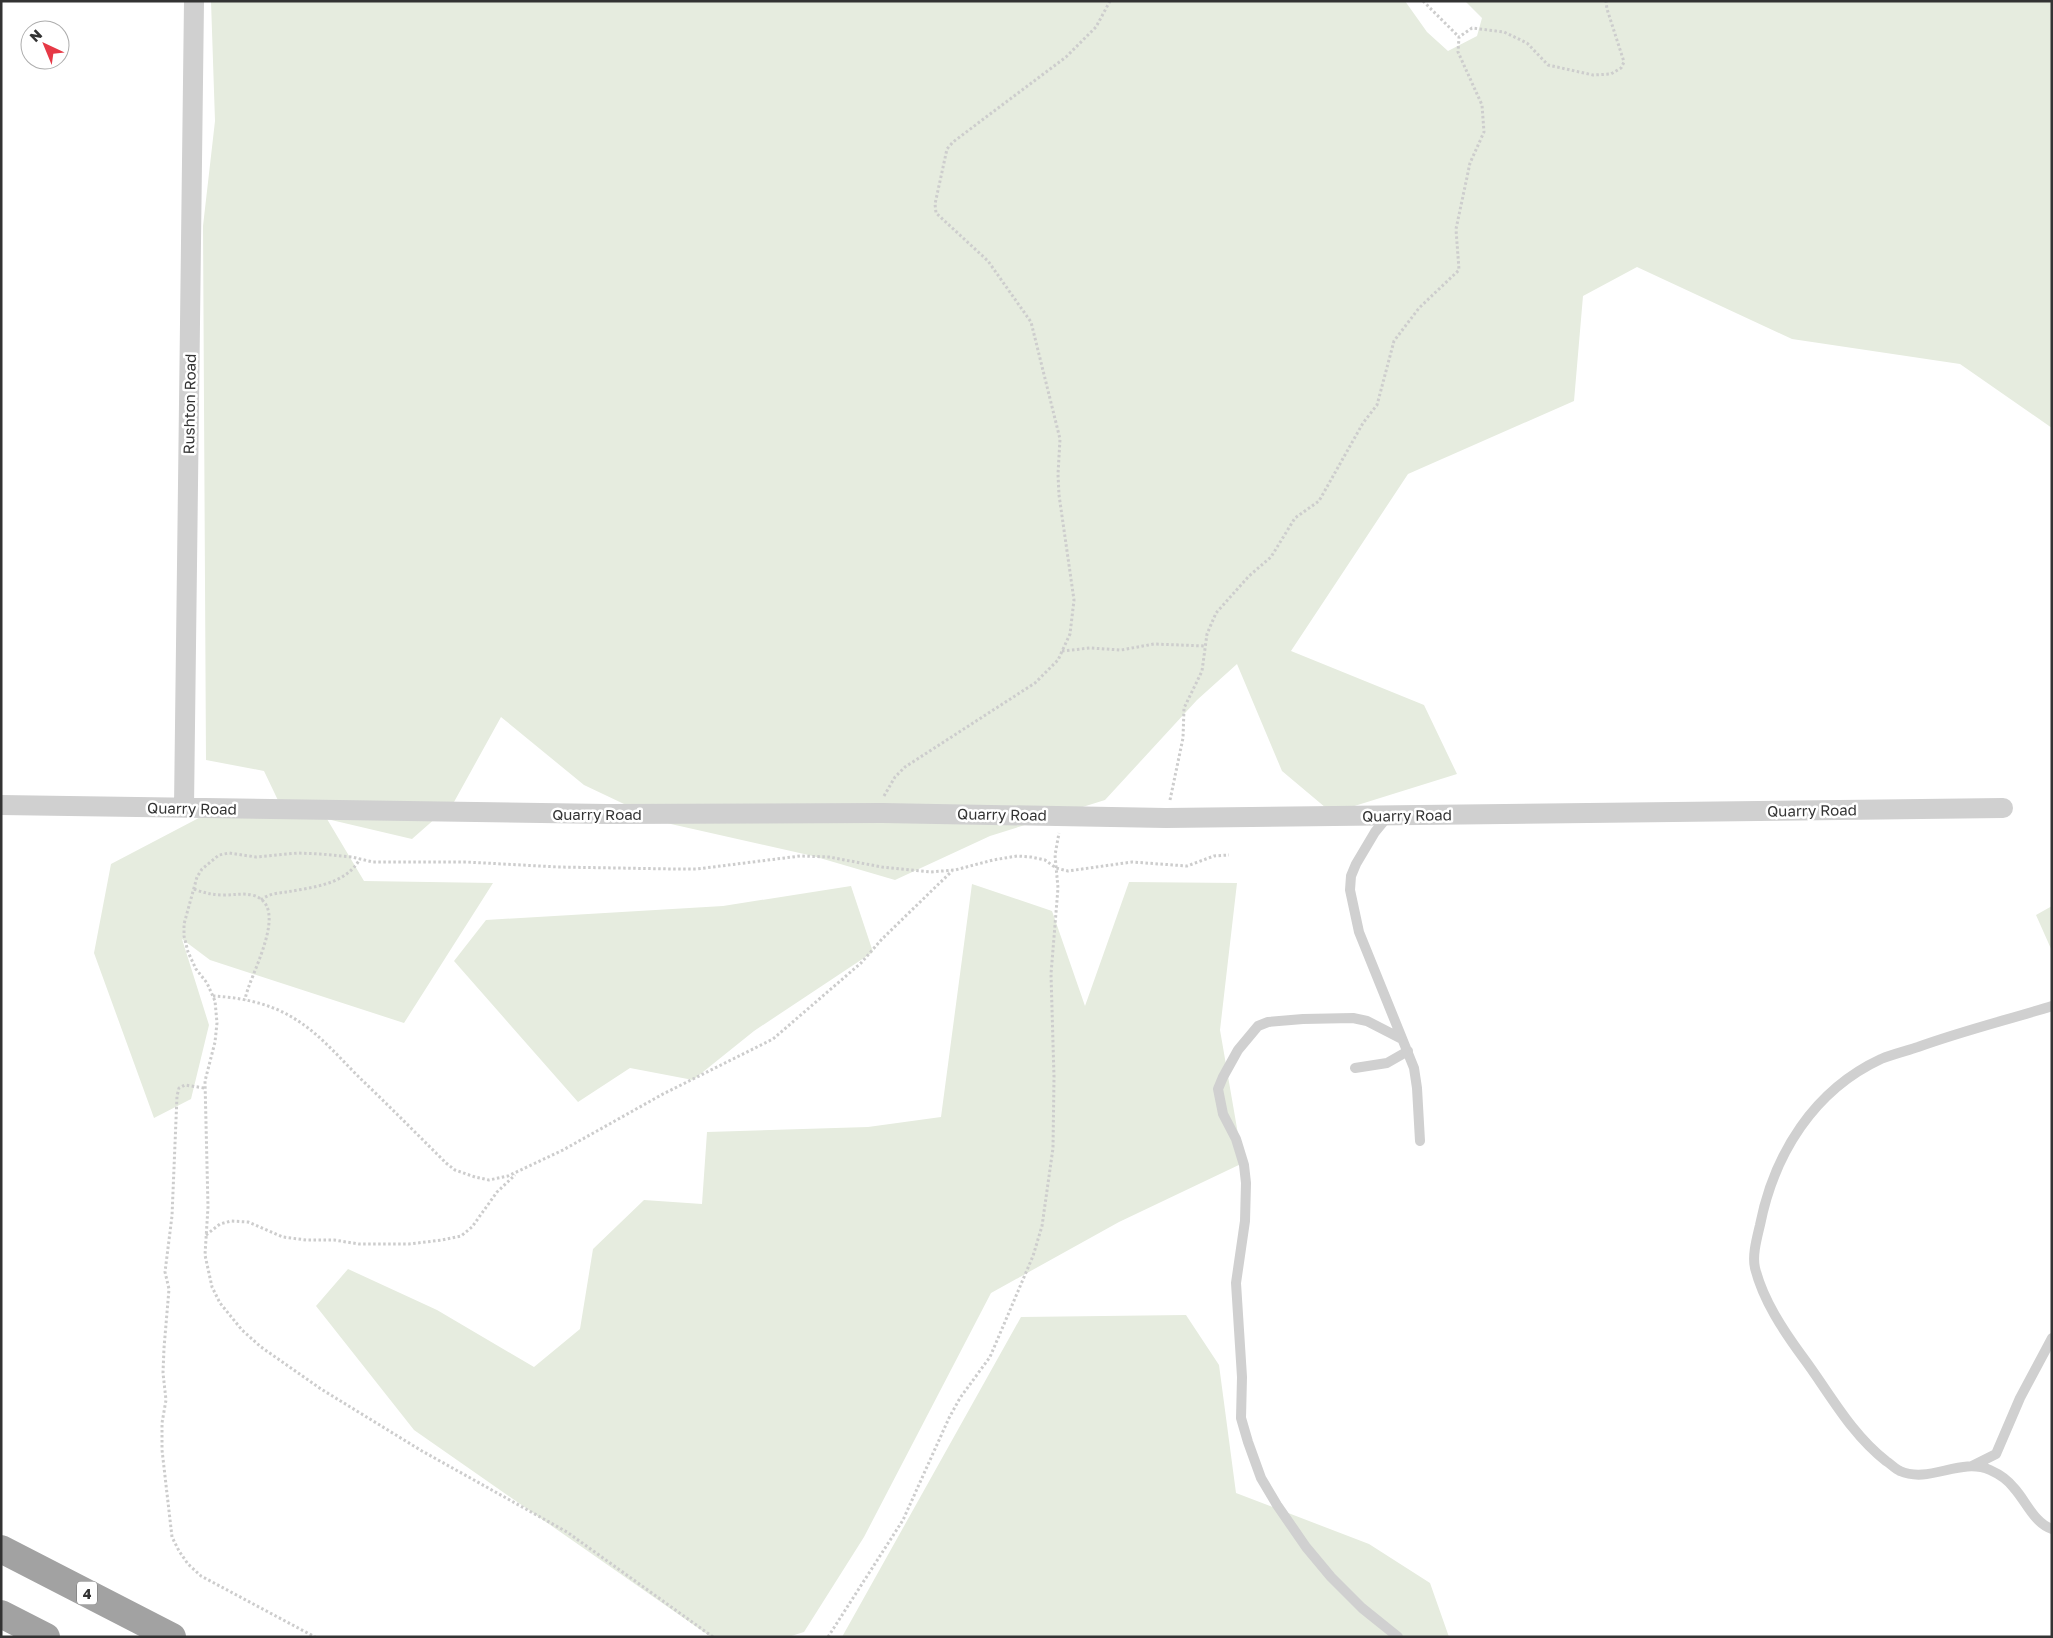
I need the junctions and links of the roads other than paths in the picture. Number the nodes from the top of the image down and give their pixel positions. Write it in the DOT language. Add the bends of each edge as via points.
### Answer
graph roads {
  1 [pos="194,1"];
  2 [pos="1,805"];
  3 [pos="184,807"];
  4 [pos="2003,808"];
  5 [pos="1389,815"];
  6 [pos="2052,1006"];
  7 [pos="1402,1039"];
  8 [pos="1408,1051"];
  9 [pos="1355,1068"];
  10 [pos="1420,1141"];
  11 [pos="2052,1338"];
  12 [pos="1972,1467"];
  13 [pos="2052,1529"];
  14 [pos="1,1549"];
  15 [pos="1,1614"];
  16 [pos="46,1637"];
  17 [pos="172,1637"];
  18 [pos="1398,1637"];
  1 -- 3 [label="street, Rushton Road"];
  2 -- 3 [label="street, Quarry Road"];
  3 -- 5 [label="street, Quarry Road" via="1166,818"];
  4 -- 5 [label="street, Quarry Road"];
  5 -- 7 [label="lane" via="1356,864 1350,890 1359,932"];
  6 -- 12 [label="lane" via="1881,1059 1831,1092 1797,1130 1769,1186 1756,1248 1754,1266 1772,1310 1842,1413 1873,1451 1899,1471 1913,1475"];
  7 -- 8 [label="lane"];
  7 -- 18 [label="lane" via="1354,1018 1268,1022 1258,1026 1238,1050 1218,1089 1223,1114 1236,1139 1244,1165 1246,1183 1246,1221 1236,1283 1242,1376 1241,1418 1248,1442 1261,1478 1306,1547 1362,1608"];
  8 -- 9 [label="lane" via="1387,1063"];
  8 -- 10 [label="lane" via="1417,1088"];
  11 -- 12 [label="lane" via="2020,1398 1996,1454"];
  12 -- 13 [label="lane" via="2000,1475 2014,1487 2031,1512"];
  14 -- 17 [label="highway, 4"];
  15 -- 16 [label="highway"];
}
